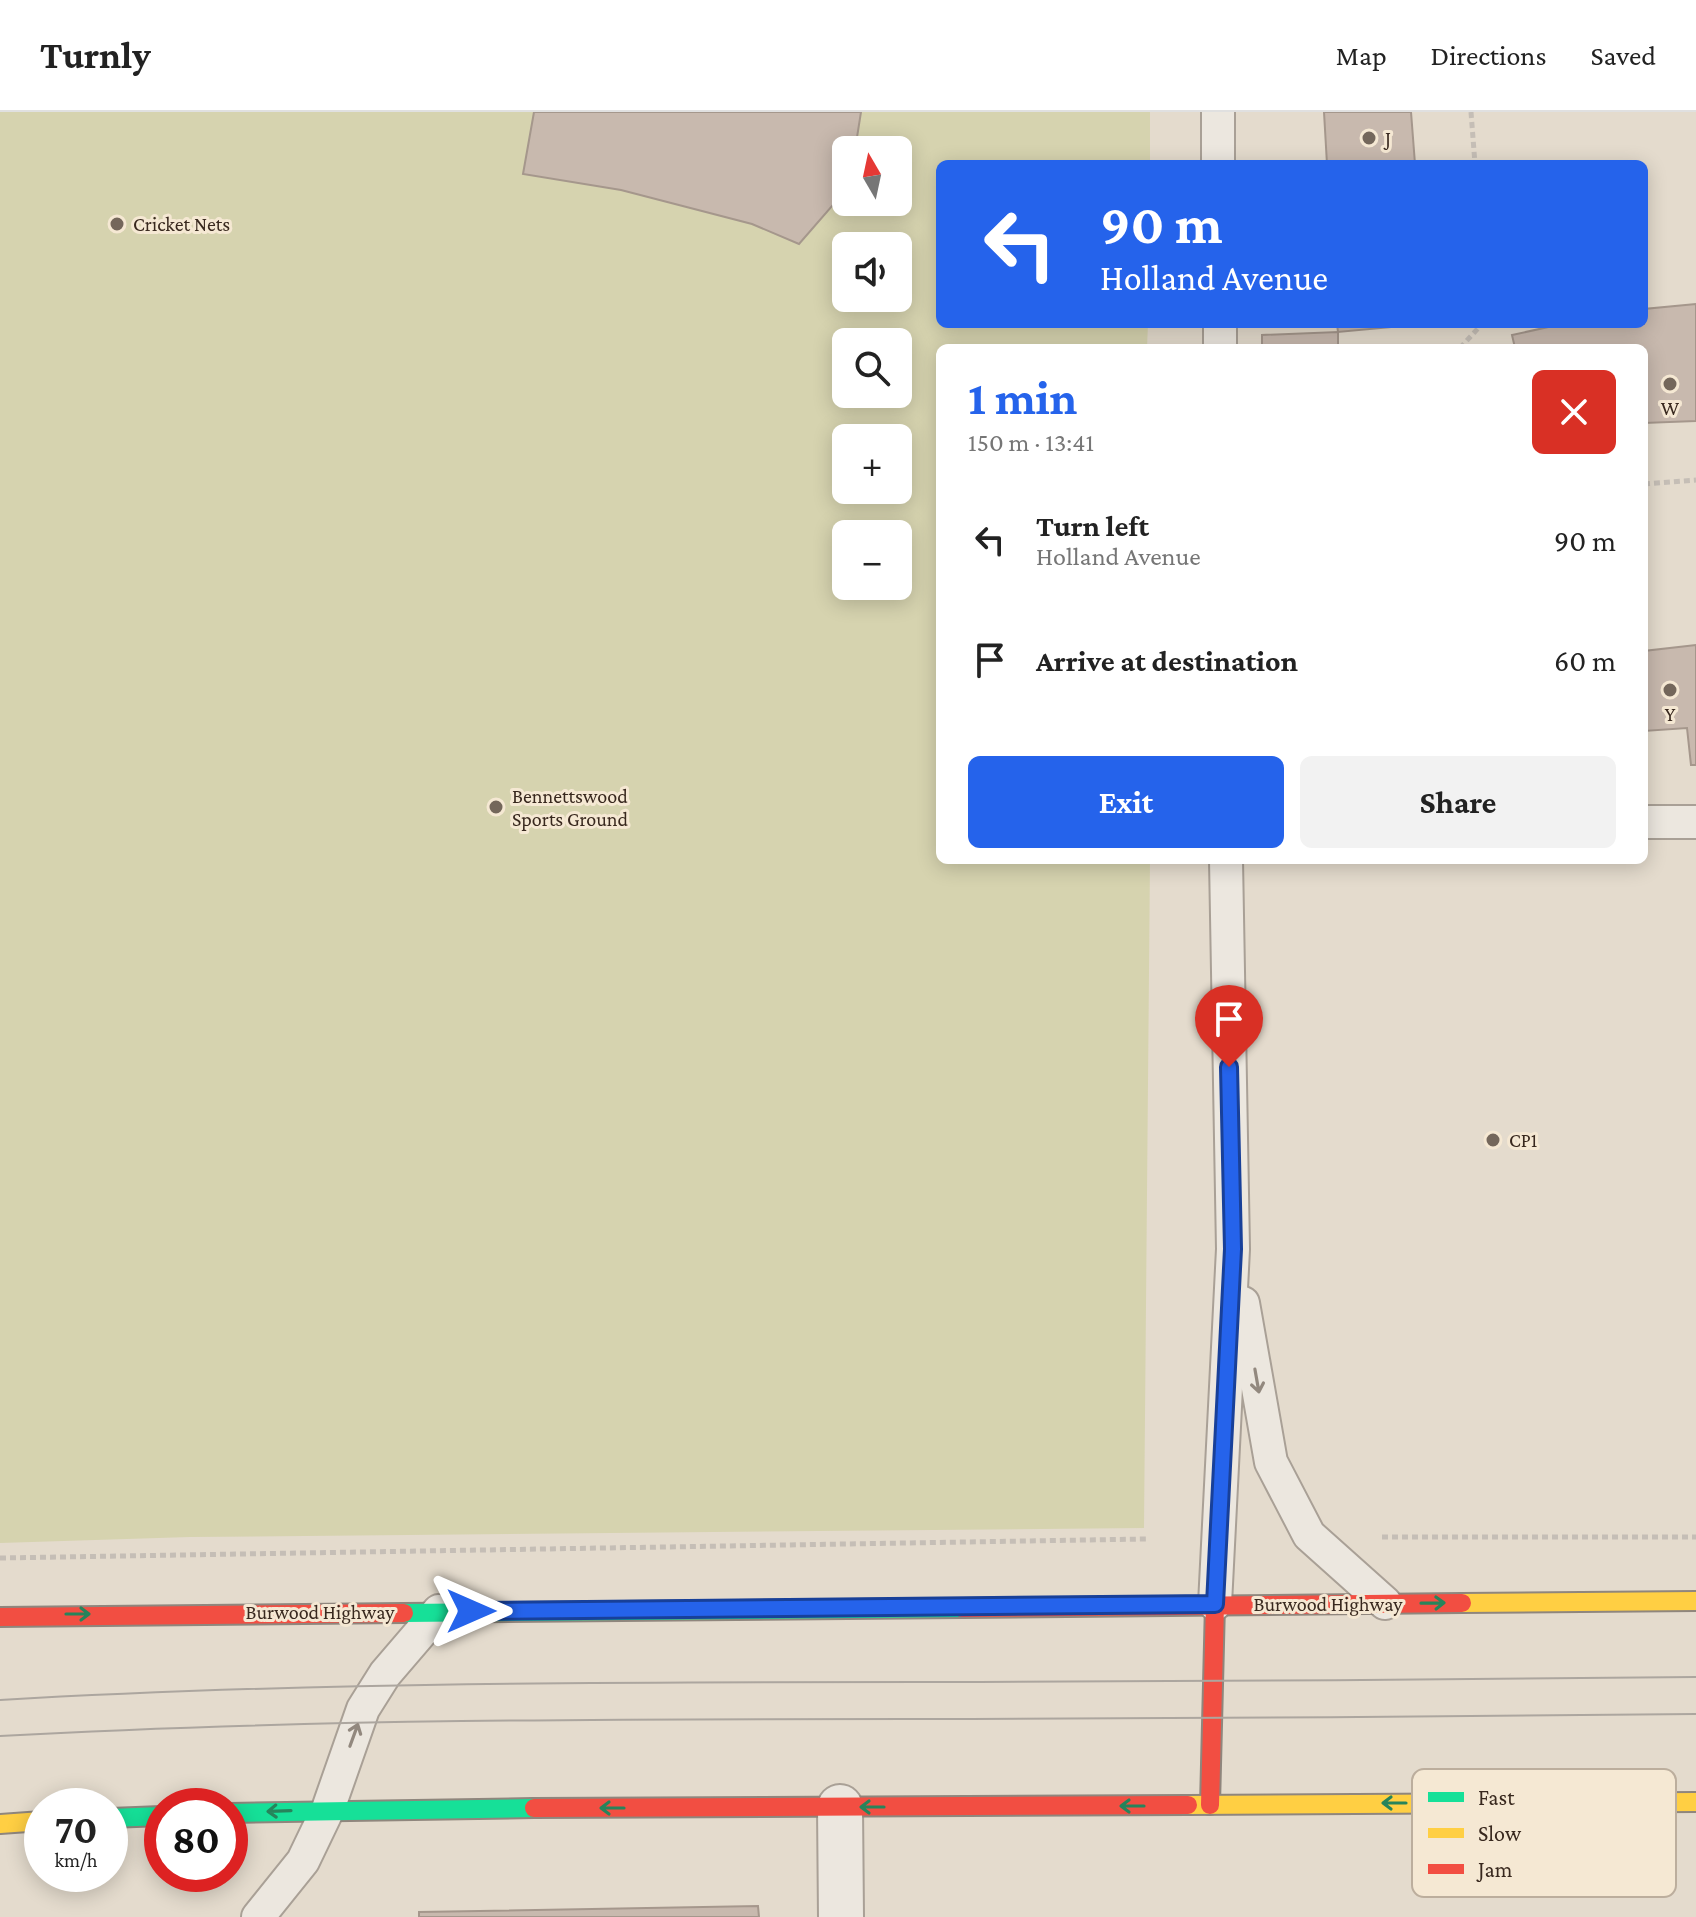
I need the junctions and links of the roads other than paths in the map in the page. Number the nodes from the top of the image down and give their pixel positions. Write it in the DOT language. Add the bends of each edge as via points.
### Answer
graph roads {
  1 [pos="1218,112"];
  2 [pos="1218,160"];
  3 [pos="1648,822"];
  4 [pos="1696,822"];
  5 [pos="1226,864"];
  6 [pos="1233,1249"];
  7 [pos="1696,1601"];
  8 [pos="1385,1603"];
  9 [pos="1215,1604"];
  10 [pos="439,1611"];
  11 [pos="0,1617"];
  12 [pos="1676,1802"];
  13 [pos="1696,1802"];
  14 [pos="1412,1804"];
  15 [pos="1210,1805"];
  16 [pos="840,1807"];
  17 [pos="328,1809"];
  18 [pos="248,1812"];
  19 [pos="24,1822"];
  20 [pos="0,1824"];
  21 [pos="258,1917"];
  22 [pos="841,1917"];
  1 -- 2 [label="lane"];
  3 -- 4 [label="lane"];
  5 -- 6 [label="lane"];
  6 -- 8 [label="lane, one-way" via="1271,1462 1309,1535"];
  6 -- 9 [label="lane"];
  8 -- 7 [label="highway, Burwood Highway, one-way"];
  8 -- 9 [label="highway, Burwood Highway"];
  9 -- 10 [label="highway, Burwood Highway"];
  9 -- 15 [label="highway"];
  11 -- 10 [label="highway, Burwood Highway, one-way"];
  17 -- 10 [label="lane, one-way" via="363,1709 385,1674"];
  13 -- 12 [label="highway, one-way"];
  14 -- 15 [label="highway, one-way"];
  15 -- 16 [label="highway, one-way"];
  16 -- 17 [label="highway, one-way"];
  16 -- 22 [label="street"];
  17 -- 18 [label="highway, one-way"];
  17 -- 21 [label="lane" via="303,1861"];
  19 -- 20 [label="highway"];
}
